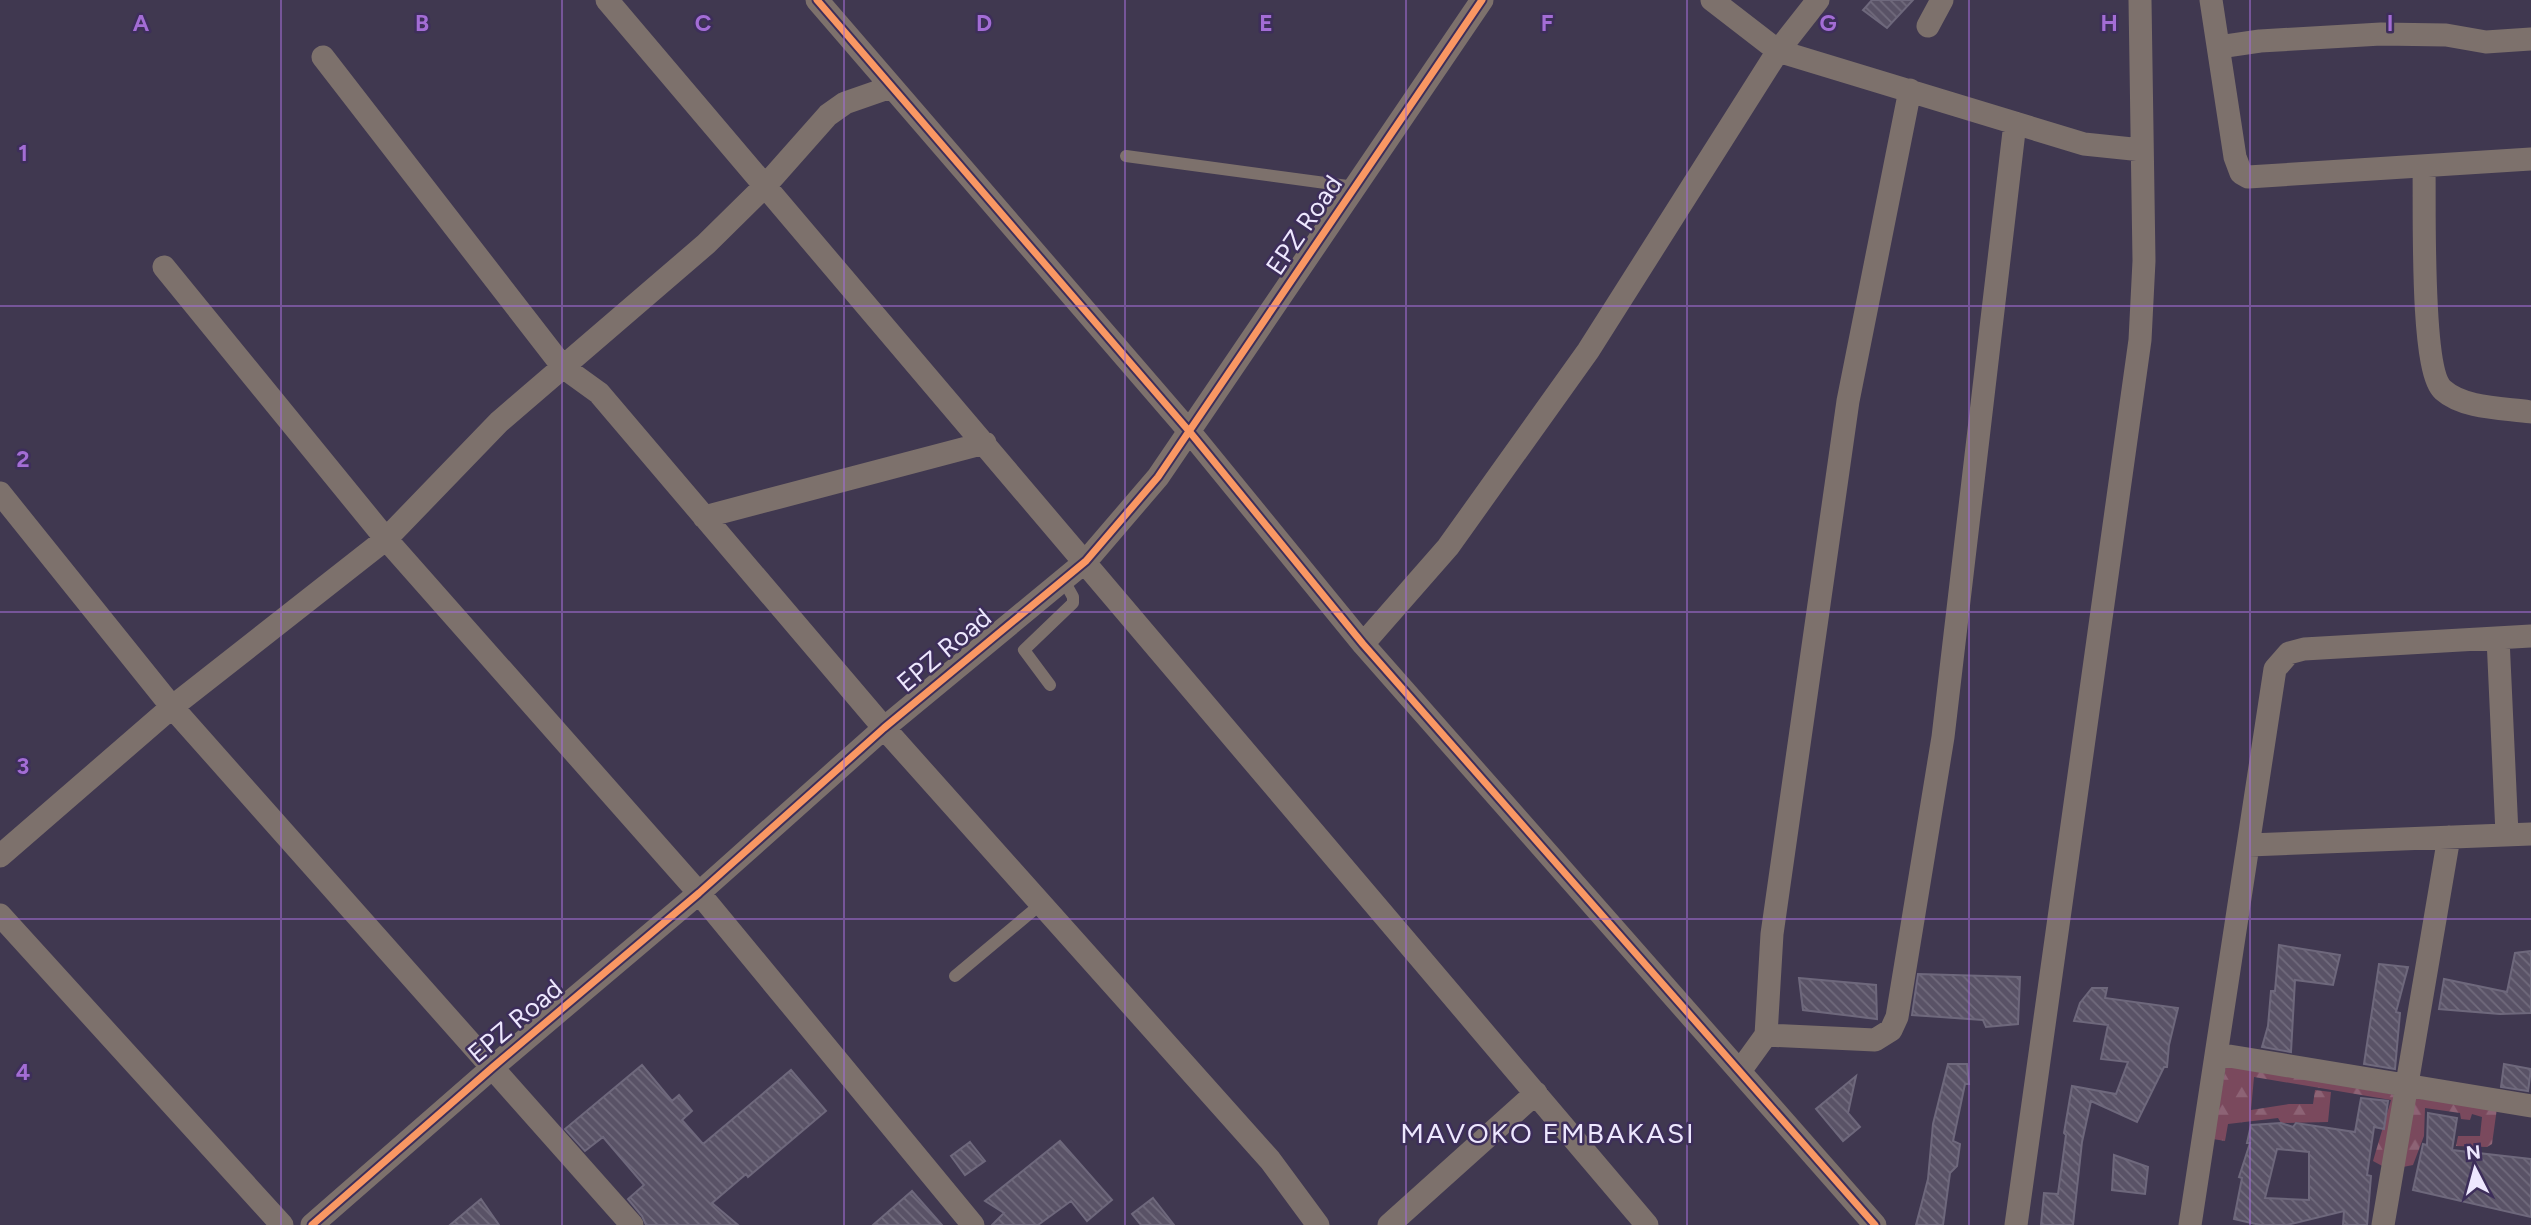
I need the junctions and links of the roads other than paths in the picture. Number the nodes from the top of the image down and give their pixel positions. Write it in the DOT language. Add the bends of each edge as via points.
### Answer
graph roads {
  1 [pos="607,0"];
  2 [pos="817,0"];
  3 [pos="1482,0"];
  4 [pos="1712,0"];
  5 [pos="1818,0"];
  6 [pos="1942,0"];
  7 [pos="2140,0"];
  8 [pos="2211,0"];
  9 [pos="1928,26"];
  10 [pos="2531,38"];
  11 [pos="2219,47"];
  12 [pos="1778,51"];
  13 [pos="323,57"];
  14 [pos="891,87"];
  15 [pos="1910,90"];
  16 [pos="2015,123"];
  17 [pos="2142,150"];
  18 [pos="1126,156"];
  19 [pos="2531,159"];
  20 [pos="2424,167"];
  21 [pos="766,186"];
  22 [pos="1355,187"];
  23 [pos="164,267"];
  24 [pos="563,367"];
  25 [pos="2531,412"];
  26 [pos="1189,432"];
  27 [pos="985,443"];
  28 [pos="0,493"];
  29 [pos="704,517"];
  30 [pos="386,539"];
  31 [pos="1086,561"];
  32 [pos="1063,579"];
  33 [pos="2531,636"];
  34 [pos="2498,638"];
  35 [pos="1363,644"];
  36 [pos="1050,685"];
  37 [pos="172,707"];
  38 [pos="884,728"];
  39 [pos="2507,834"];
  40 [pos="2531,834"];
  41 [pos="2449,837"];
  42 [pos="2249,845"];
  43 [pos="0,856"];
  44 [pos="699,893"];
  45 [pos="1041,904"];
  46 [pos="0,915"];
  47 [pos="955,976"];
  48 [pos="1766,1035"];
  49 [pos="2217,1055"];
  50 [pos="493,1067"];
  51 [pos="1740,1071"];
  52 [pos="2407,1086"];
  53 [pos="1535,1093"];
  54 [pos="2531,1106"];
  55 [pos="282,1225"];
  56 [pos="312,1225"];
  57 [pos="632,1225"];
  58 [pos="973,1225"];
  59 [pos="1318,1225"];
  60 [pos="1389,1225"];
  61 [pos="1647,1225"];
  62 [pos="1875,1225"];
  63 [pos="2016,1225"];
  64 [pos="2190,1225"];
  65 [pos="2384,1225"];
  1 -- 21 [label="street"];
  2 -- 14 [label="street"];
  3 -- 22 [label="street, EPZ Road"];
  4 -- 12 [label="street"];
  5 -- 12 [label="street"];
  6 -- 9 [label="street"];
  7 -- 17 [label="street"];
  8 -- 11 [label="street"];
  10 -- 11 [label="street" via="2486,42 2381,34"];
  11 -- 20 [label="street" via="2241,173 2248,177"];
  12 -- 15 [label="street"];
  12 -- 35 [label="street" via="1588,351 1448,547"];
  13 -- 24 [label="street"];
  14 -- 21 [label="street" via="845,103 828,115"];
  14 -- 26 [label="street"];
  15 -- 16 [label="street"];
  15 -- 48 [label="street" via="1848,401 1772,933"];
  16 -- 17 [label="street" via="2084,144"];
  16 -- 48 [label="street" via="1943,737 1897,1017 1891,1030 1875,1040"];
  17 -- 63 [label="street" via="2140,341"];
  18 -- 22 [label="lane"];
  19 -- 20 [label="street"];
  20 -- 25 [label="street" via="2427,323 2434,378 2440,388 2458,398"];
  21 -- 24 [label="street"];
  21 -- 27 [label="street"];
  22 -- 26 [label="street, EPZ Road"];
  23 -- 30 [label="street"];
  24 -- 29 [label="street" via="599,393"];
  24 -- 30 [label="street" via="499,422"];
  26 -- 31 [label="street, EPZ Road" via="1158,477"];
  26 -- 35 [label="street"];
  27 -- 29 [label="street"];
  27 -- 31 [label="street"];
  28 -- 37 [label="street"];
  29 -- 38 [label="street"];
  30 -- 37 [label="street"];
  30 -- 44 [label="street"];
  31 -- 32 [label="street, EPZ Road"];
  31 -- 53 [label="street"];
  32 -- 36 [label="lane" via="1073,603 1024,650"];
  32 -- 38 [label="street, EPZ Road"];
  33 -- 34 [label="street"];
  34 -- 39 [label="street"];
  34 -- 42 [label="street" via="2289,653 2271,678"];
  35 -- 51 [label="street"];
  37 -- 43 [label="street"];
  37 -- 50 [label="street"];
  38 -- 44 [label="street, EPZ Road"];
  38 -- 45 [label="street"];
  39 -- 40 [label="street"];
  39 -- 41 [label="street"];
  41 -- 42 [label="street"];
  41 -- 52 [label="street"];
  42 -- 49 [label="street"];
  44 -- 50 [label="street, EPZ Road"];
  44 -- 58 [label="street"];
  45 -- 47 [label="lane"];
  45 -- 59 [label="street" via="1270,1160"];
  46 -- 55 [label="street"];
  48 -- 51 [label="street"];
  49 -- 52 [label="street"];
  49 -- 64 [label="street"];
  50 -- 56 [label="street, EPZ Road"];
  50 -- 57 [label="street"];
  51 -- 62 [label="street"];
  52 -- 54 [label="street"];
  52 -- 65 [label="street"];
  53 -- 60 [label="street"];
  53 -- 61 [label="street"];
}
